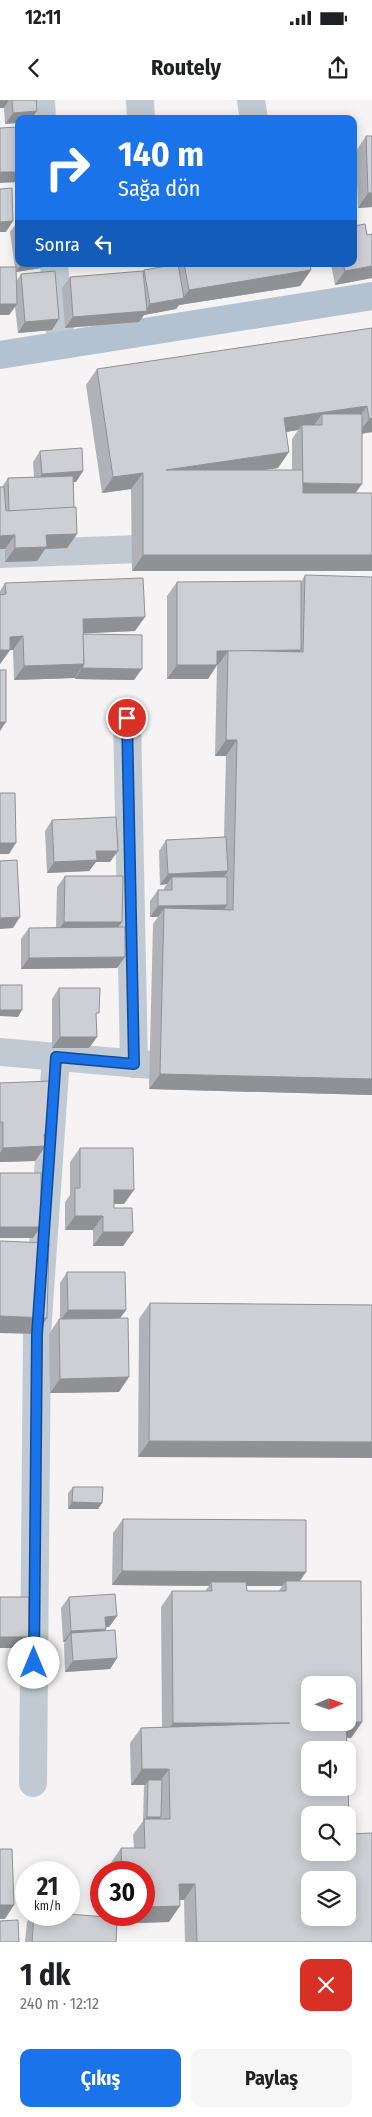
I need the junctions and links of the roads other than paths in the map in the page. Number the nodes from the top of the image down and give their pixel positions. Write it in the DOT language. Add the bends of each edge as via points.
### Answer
graph roads {
  1 [pos="41,100"];
  2 [pos="140,100"];
  3 [pos="251,100"];
  4 [pos="42,115"];
  5 [pos="141,115"];
  6 [pos="253,115"];
  7 [pos="54,267"];
  8 [pos="372,296"];
  9 [pos="60,344"];
  10 [pos="0,354"];
  11 [pos="197,547"];
  12 [pos="0,554"];
  13 [pos="127,718"];
  14 [pos="0,1052"];
  15 [pos="56,1057"];
  16 [pos="134,1064"];
  17 [pos="210,1070"];
  18 [pos="33,1783"];
  1 -- 4 [label="street"];
  2 -- 5 [label="street"];
  3 -- 6 [label="street"];
  7 -- 9 [label="street"];
  8 -- 9 [label="main road"];
  9 -- 10 [label="main road"];
  11 -- 12 [label="street"];
  13 -- 16 [label="street"];
  14 -- 15 [label="street"];
  15 -- 16 [label="street"];
  15 -- 18 [label="street" via="37,1334"];
  16 -- 17 [label="street"];
}
